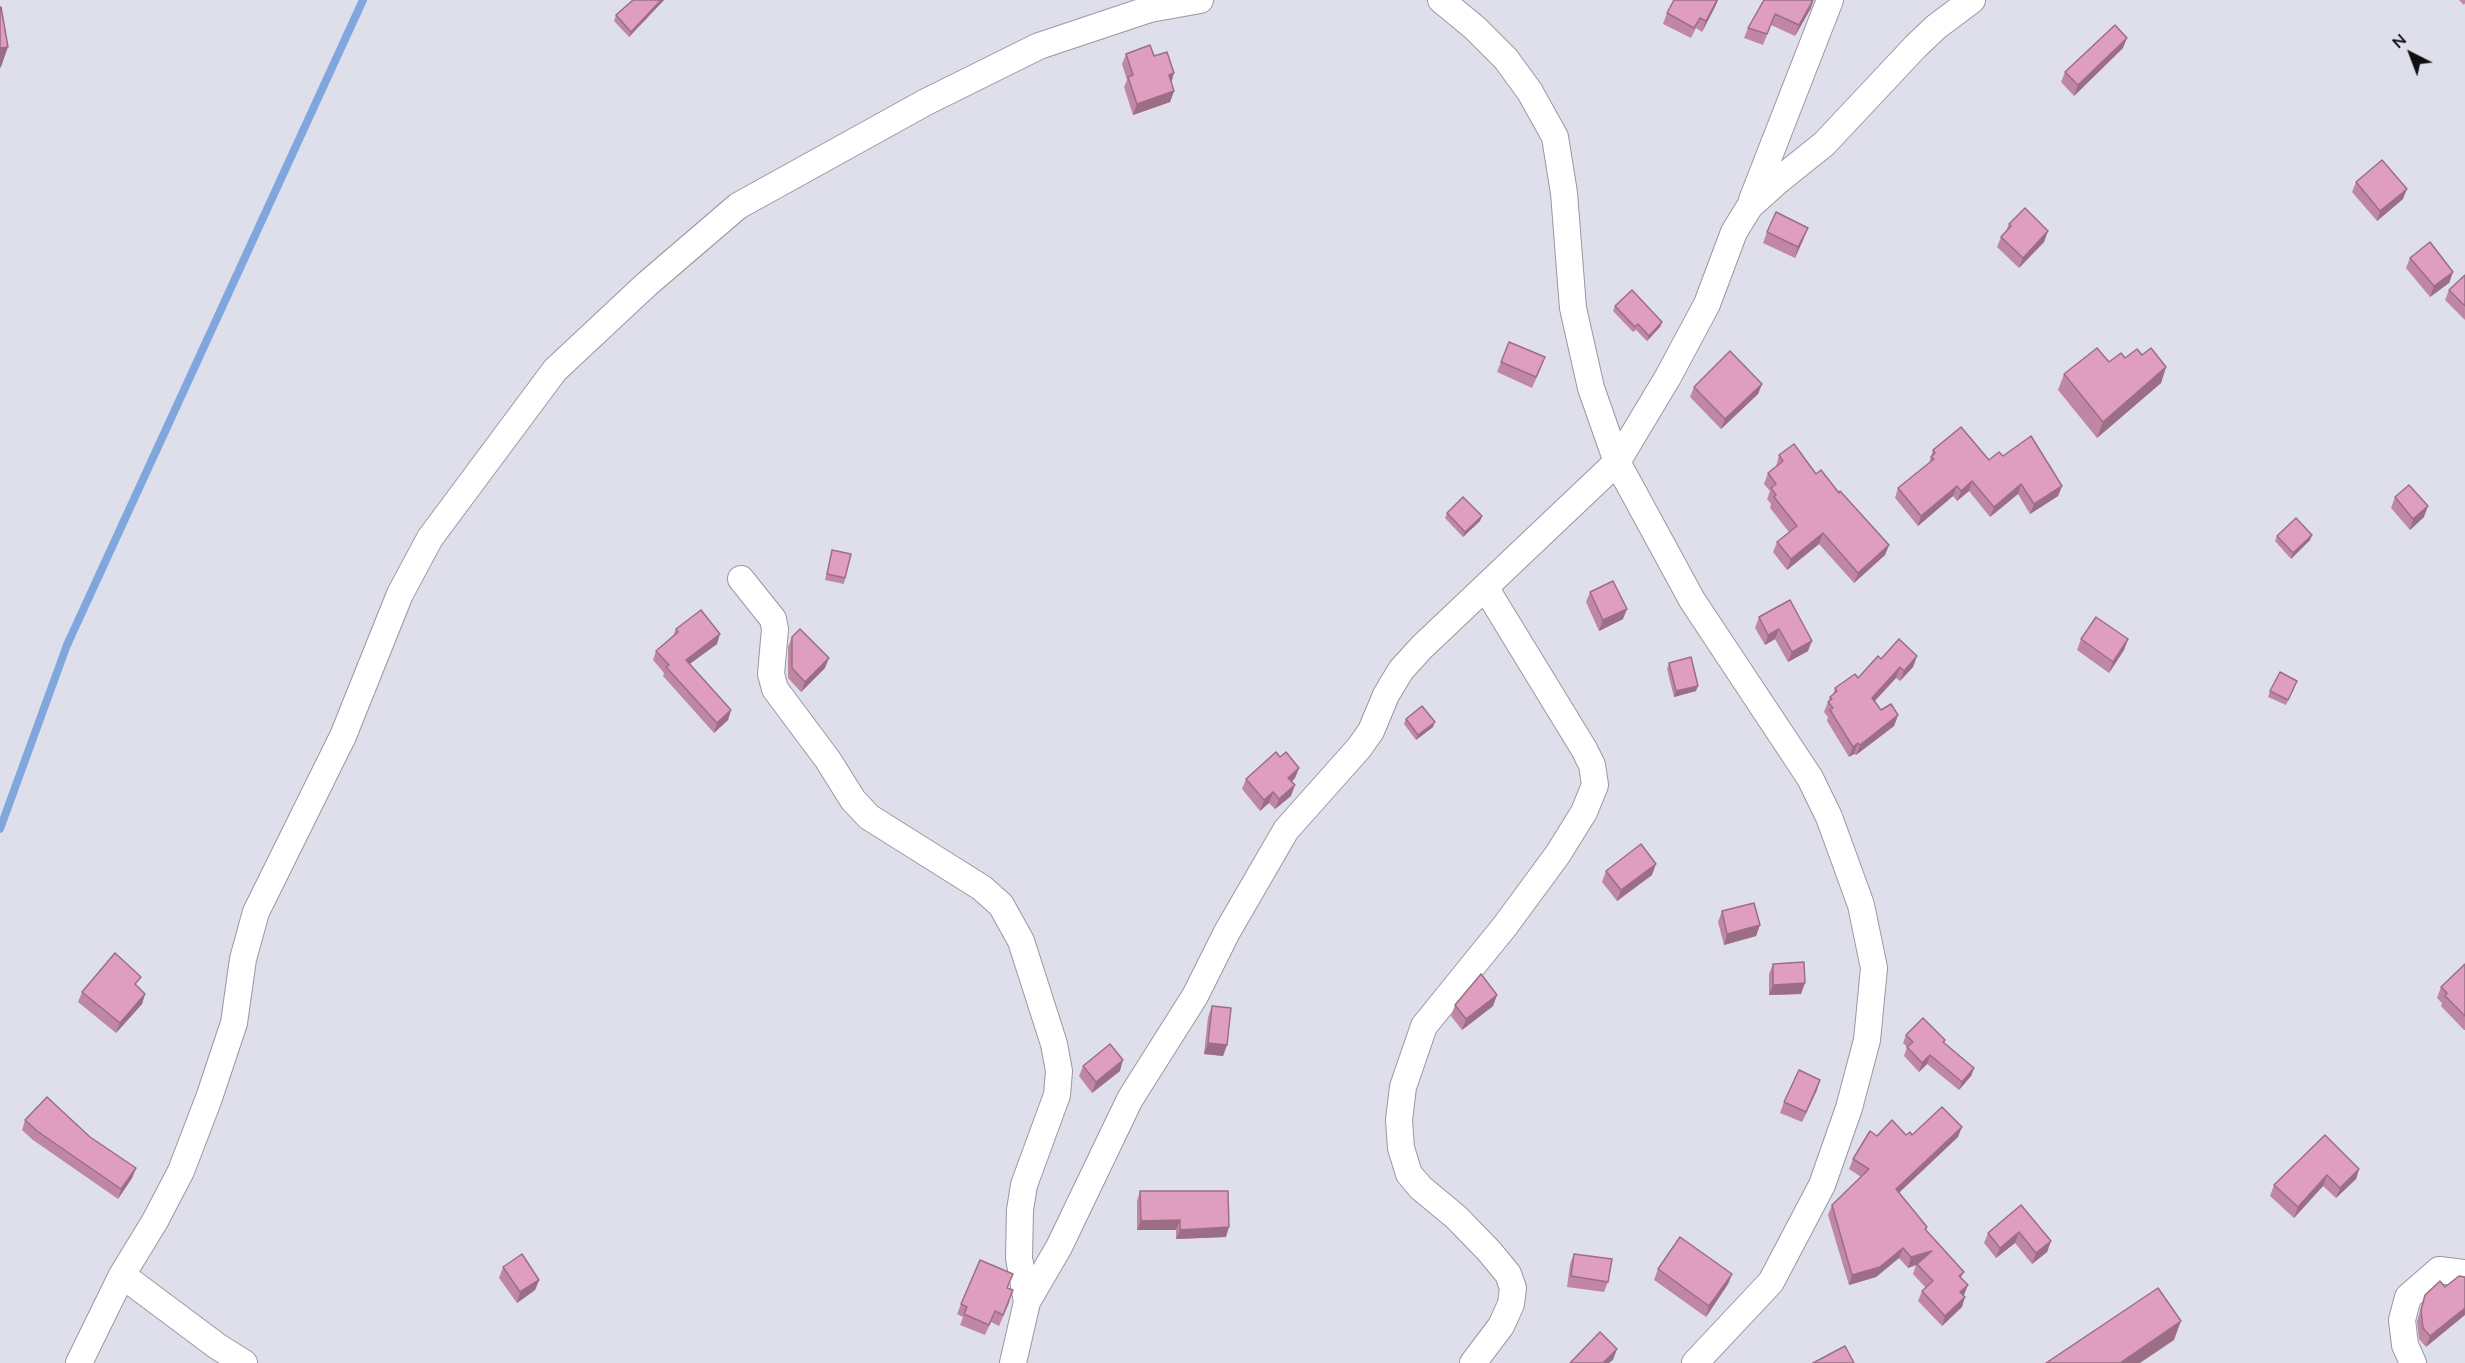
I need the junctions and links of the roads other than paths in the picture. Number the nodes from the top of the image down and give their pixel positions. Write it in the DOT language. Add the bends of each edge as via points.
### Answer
graph roads {
  1 [pos="1200,0"];
  2 [pos="1441,0"];
  3 [pos="1830,0"];
  4 [pos="1972,0"];
  5 [pos="1750,206"];
  6 [pos="1617,462"];
  7 [pos="741,579"];
  8 [pos="1485,587"];
  9 [pos="2465,1273"];
  10 [pos="122,1275"];
  11 [pos="1027,1302"];
  12 [pos="79,1363"];
  13 [pos="244,1363"];
  14 [pos="1012,1363"];
  15 [pos="1473,1363"];
  16 [pos="1695,1363"];
  17 [pos="2413,1363"];
  1 -- 10 [label="street" via="1150,9 1039,46 926,102 738,206 555,370 430,538 400,594 344,736 256,912 243,959 234,1023 181,1171"];
  2 -- 6 [label="street" via="1506,59 1555,137 1574,308 1591,388"];
  3 -- 5 [label="street"];
  4 -- 5 [label="street" via="1916,46 1824,144"];
  5 -- 6 [label="street" via="1734,232 1707,304"];
  6 -- 8 [label="street"];
  6 -- 16 [label="street" via="1692,600 1810,778 1829,817 1861,905 1874,968 1867,1040 1822,1185 1771,1282"];
  7 -- 11 [label="street" via="773,619 771,674 775,689 853,800 869,818 982,888 1001,905 1021,940 1059,1071 1057,1095 1024,1185 1020,1210 1019,1258"];
  8 -- 11 [label="street" via="1401,670 1359,748 1286,830 1232,922 1195,996 1130,1099 1059,1247"];
  8 -- 15 [label="street" via="1584,749 1595,785 1584,812 1558,854 1424,1026 1403,1087 1399,1120 1401,1148 1409,1174 1489,1251 1508,1274 1513,1288 1511,1305 1501,1326"];
  9 -- 17 [label="street" via="2439,1270 2408,1297 2402,1320 2405,1345"];
  10 -- 12 [label="street"];
  10 -- 13 [label="street"];
  11 -- 14 [label="street"];
}
